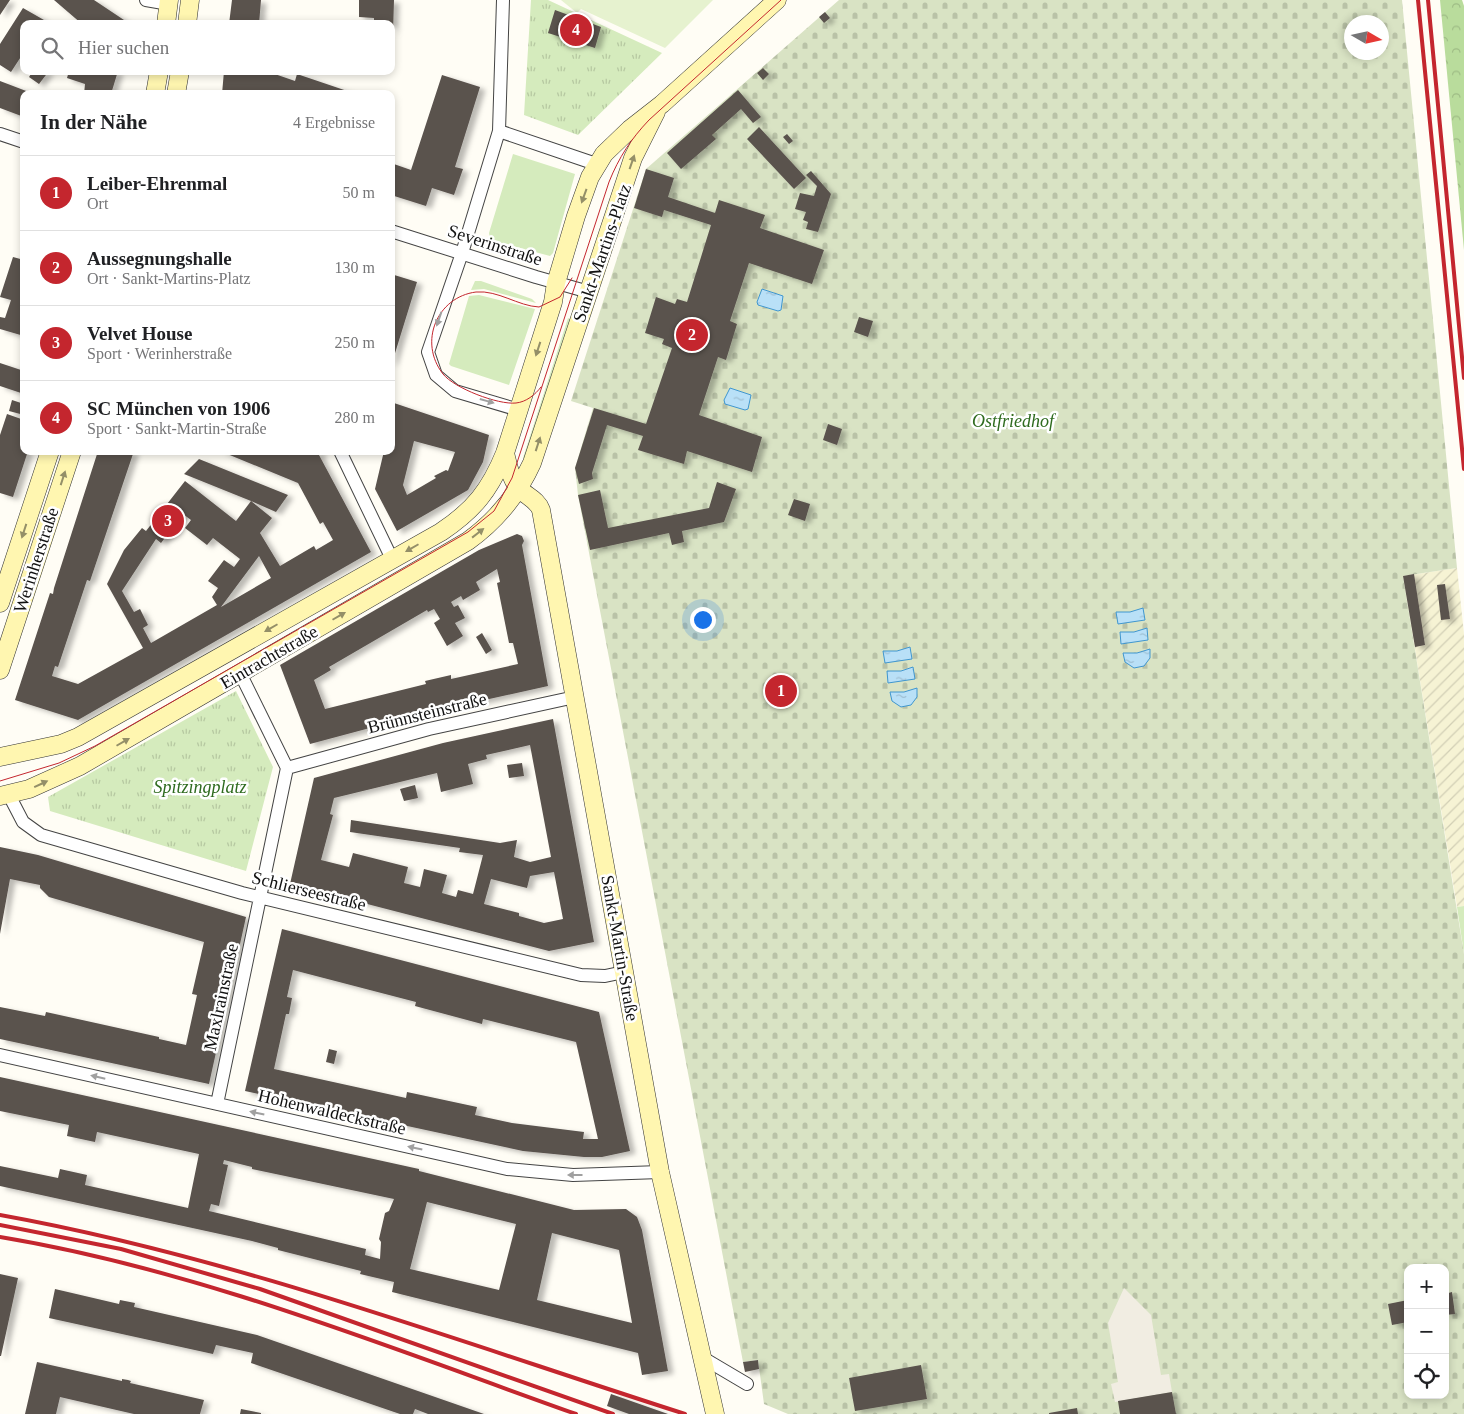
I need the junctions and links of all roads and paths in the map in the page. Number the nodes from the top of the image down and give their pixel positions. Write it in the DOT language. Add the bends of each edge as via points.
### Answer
graph roads {
  1 [pos="146,0"];
  2 [pos="190,0"];
  3 [pos="503,0"];
  4 [pos="777,0"];
  5 [pos="169,2"];
  6 [pos="167,20"];
  7 [pos="188,20"];
  8 [pos="158,75"];
  9 [pos="179,75"];
  10 [pos="156,90"];
  11 [pos="177,90"];
  12 [pos="662,104"];
  13 [pos="498,131"];
  14 [pos="0,134"];
  15 [pos="20,141"];
  16 [pos="596,164"];
  17 [pos="395,232"];
  18 [pos="462,253"];
  19 [pos="556,283"];
  20 [pos="589,292"];
  21 [pos="518,410"];
  22 [pos="505,453"];
  23 [pos="49,455"];
  24 [pos="71,455"];
  25 [pos="342,455"];
  26 [pos="519,489"];
  27 [pos="484,496"];
  28 [pos="392,559"];
  29 [pos="0,603"];
  30 [pos="0,670"];
  31 [pos="240,673"];
  32 [pos="575,697"];
  33 [pos="0,757"];
  34 [pos="288,768"];
  35 [pos="4,796"];
  36 [pos="260,898"];
  37 [pos="624,972"];
  38 [pos="0,1055"];
  39 [pos="217,1104"];
  40 [pos="660,1172"];
  41 [pos="703,1358"];
  42 [pos="747,1384"];
  43 [pos="715,1414"];
  1 -- 5 [label="street"];
  2 -- 7 [label="main road"];
  3 -- 13 [label="street"];
  4 -- 12 [label="main road"];
  5 -- 6 [label="main road"];
  8 -- 10 [label="main road"];
  9 -- 11 [label="main road"];
  12 -- 16 [label="main road, Sankt-Martins-Platz" via="630,128"];
  20 -- 12 [label="main road, Sankt-Martins-Platz, one-way" via="633,158"];
  13 -- 16 [label="street, Sankt-Martins-Platz"];
  13 -- 18 [label="street"];
  14 -- 15 [label="street"];
  16 -- 19 [label="main road, Sankt-Martins-Platz, one-way"];
  17 -- 18 [label="street, Severinstraße"];
  18 -- 19 [label="street, Severinstraße"];
  18 -- 21 [label="street, one-way" via="428,352 430,362 440,380 455,392"];
  19 -- 20 [label="street, Severinstraße"];
  19 -- 21 [label="main road, Sankt-Martins-Platz, one-way" via="553,302"];
  26 -- 20 [label="main road, Sankt-Martins-Platz, one-way" via="532,463"];
  21 -- 22 [label="main road, Sankt-Martins-Platz"];
  22 -- 26 [label="main road" via="512,478"];
  22 -- 27 [label="main road, Eintrachtstraße"];
  23 -- 29 [label="main road, Werinherstraße, one-way"];
  30 -- 24 [label="main road, Werinherstraße, one-way"];
  25 -- 28 [label="street"];
  26 -- 27 [label="main road"];
  31 -- 26 [label="main road, Eintrachtstraße, one-way" via="468,541 504,511"];
  26 -- 32 [label="main road, Sankt-Martin-Straße" via="540,505"];
  27 -- 28 [label="main road, Eintrachtstraße, one-way" via="457,521"];
  28 -- 33 [label="main road, Eintrachtstraße, one-way" via="78,737 62,744"];
  31 -- 34 [label="street"];
  35 -- 31 [label="main road, Eintrachtstraße, one-way" via="29,790 80,766"];
  32 -- 34 [label="street, Brünnsteinstraße" via="429,729"];
  32 -- 37 [label="main road, Sankt-Martin-Straße"];
  34 -- 36 [label="street"];
  35 -- 36 [label="street, Schlierseestraße" via="23,822 41,835"];
  36 -- 37 [label="street, Schlierseestraße" via="581,975 605,976"];
  36 -- 39 [label="street, Maxlrainstraße"];
  37 -- 40 [label="main road, Sankt-Martin-Straße"];
  39 -- 38 [label="street, Hohenwaldeckstraße, one-way"];
  40 -- 39 [label="street, Hohenwaldeckstraße, one-way" via="573,1175 507,1169"];
  40 -- 41 [label="main road, Sankt-Martin-Straße"];
  41 -- 42 [label="street"];
  41 -- 43 [label="main road, Sankt-Martin-Straße"];
}
